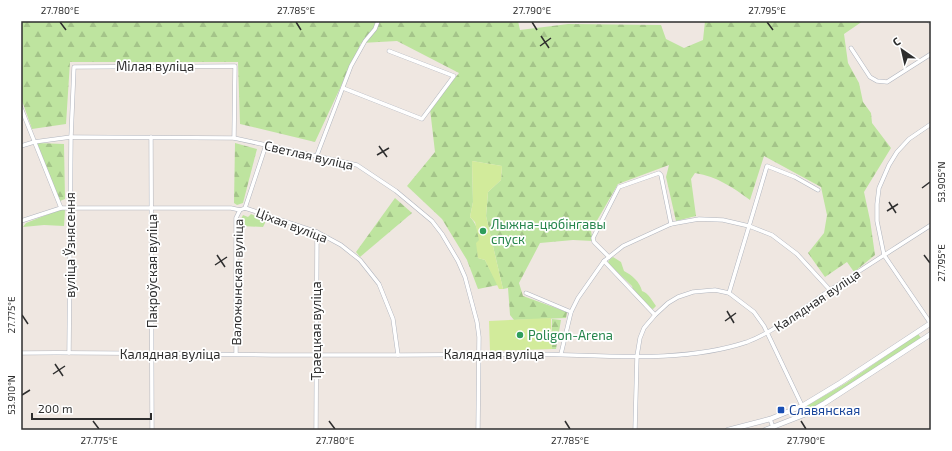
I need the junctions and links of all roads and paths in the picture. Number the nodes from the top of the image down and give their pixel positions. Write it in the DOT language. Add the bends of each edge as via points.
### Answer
graph roads {
  1 [pos="378,21"];
  2 [pos="851,48"];
  3 [pos="389,51"];
  4 [pos="931,54"];
  5 [pos="343,88"];
  6 [pos="21,108"];
  7 [pos="931,124"];
  8 [pos="71,137"];
  9 [pos="151,137"];
  10 [pos="234,138"];
  11 [pos="34,142"];
  12 [pos="266,145"];
  13 [pos="21,146"];
  14 [pos="317,155"];
  15 [pos="818,190"];
  16 [pos="61,208"];
  17 [pos="70,208"];
  18 [pos="244,208"];
  19 [pos="152,209"];
  20 [pos="240,210"];
  21 [pos="21,221"];
  22 [pos="671,224"];
  23 [pos="931,225"];
  24 [pos="749,226"];
  25 [pos="317,232"];
  26 [pos="884,255"];
  27 [pos="609,257"];
  28 [pos="604,262"];
  29 [pos="830,290"];
  30 [pos="526,293"];
  31 [pos="729,293"];
  32 [pos="571,312"];
  33 [pos="655,315"];
  34 [pos="931,323"];
  35 [pos="767,333"];
  36 [pos="931,334"];
  37 [pos="21,353"];
  38 [pos="69,353"];
  39 [pos="152,354"];
  40 [pos="236,354"];
  41 [pos="561,354"];
  42 [pos="316,355"];
  43 [pos="398,355"];
  44 [pos="478,355"];
  45 [pos="637,356"];
  46 [pos="802,406"];
  47 [pos="806,414"];
  48 [pos="770,419"];
  49 [pos="774,429"];
  50 [pos="152,430"];
  51 [pos="316,430"];
  52 [pos="478,430"];
  53 [pos="636,430"];
  54 [pos="728,430"];
  55 [pos="765,430"];
  1 -- 5 [label="street" via="351,66"];
  2 -- 4 [label="street" via="870,78 877,82 887,82"];
  3 -- 5 [label="street" via="454,76 422,119"];
  5 -- 14 [label="street"];
  6 -- 11 [label="street, вуліца Ўзнясення"];
  7 -- 26 [label="street" via="909,138 897,152 879,188 876,204 877,221"];
  8 -- 9 [label="street, Светлая вуліца"];
  8 -- 10 [label="street, Мілая вуліца" via="74,67 235,66"];
  8 -- 11 [label="street, Светлая вуліца"];
  8 -- 17 [label="street, вуліца Ўзнясення"];
  9 -- 10 [label="street, Светлая вуліца"];
  9 -- 19 [label="street, Пакроўская вуліца"];
  10 -- 12 [label="street, Светлая вуліца"];
  11 -- 13 [label="street, Светлая вуліца"];
  11 -- 16 [label="street, вуліца Ўзнясення"];
  12 -- 14 [label="street, Светлая вуліца"];
  12 -- 18 [label="street"];
  14 -- 44 [label="street, Светлая вуліца" via="357,165 396,191 432,221 458,261 465,277 477,322"];
  15 -- 24 [label="street" via="796,177 767,166"];
  16 -- 17 [label="street, Ціхая вуліца"];
  16 -- 21 [label="street, Ціхая вуліца"];
  17 -- 19 [label="street, Ціхая вуліца"];
  17 -- 38 [label="street, вуліца Ўзнясення"];
  18 -- 20 [label="street, Ціхая вуліца"];
  18 -- 25 [label="street, Ціхая вуліца"];
  19 -- 20 [label="street, Ціхая вуліца"];
  19 -- 39 [label="street, Пакроўская вуліца"];
  20 -- 40 [label="street, Валожынская вуліца" via="236,218"];
  22 -- 24 [label="street" via="699,219 723,220"];
  22 -- 27 [label="street" via="623,246"];
  22 -- 27 [label="street" via="659,173 619,187 593,238"];
  23 -- 26 [label="street, Калядная вуліца"];
  24 -- 29 [label="street" via="772,235 797,254"];
  24 -- 31 [label="street"];
  25 -- 42 [label="street, Траецкая вуліца"];
  25 -- 43 [label="street, Ціхая вуліца" via="341,245 360,260 379,284 393,319"];
  26 -- 29 [label="street, Калядная вуліца"];
  26 -- 34 [label="street"];
  27 -- 28 [label="street"];
  28 -- 32 [label="street"];
  28 -- 33 [label="street"];
  29 -- 35 [label="street, Калядная вуліца"];
  30 -- 32 [label="street"];
  31 -- 33 [label="street" via="715,290 692,292 668,303"];
  31 -- 35 [label="street" via="754,312"];
  32 -- 41 [label="street"];
  33 -- 45 [label="street" via="644,328"];
  34 -- 46 [label="street" via="840,384"];
  35 -- 45 [label="street, Калядная вуліца" via="720,349 686,354"];
  35 -- 46 [label="street"];
  36 -- 47 [label="street"];
  37 -- 38 [label="street, Калядная вуліца"];
  38 -- 39 [label="street, Калядная вуліца"];
  39 -- 40 [label="street, Калядная вуліца"];
  39 -- 50 [label="street, Пакроўская вуліца"];
  40 -- 42 [label="street, Калядная вуліца"];
  41 -- 44 [label="street, Калядная вуліца"];
  41 -- 45 [label="street, Калядная вуліца"];
  42 -- 43 [label="street, Калядная вуліца"];
  42 -- 51 [label="street, Траецкая вуліца"];
  43 -- 44 [label="street, Калядная вуліца"];
  44 -- 52 [label="street, Светлая вуліца"];
  45 -- 53 [label="street"];
  46 -- 47 [label="street"];
  46 -- 48 [label="street"];
  47 -- 49 [label="street"];
  48 -- 49 [label="street"];
  48 -- 54 [label="street"];
  49 -- 55 [label="street"];
}
